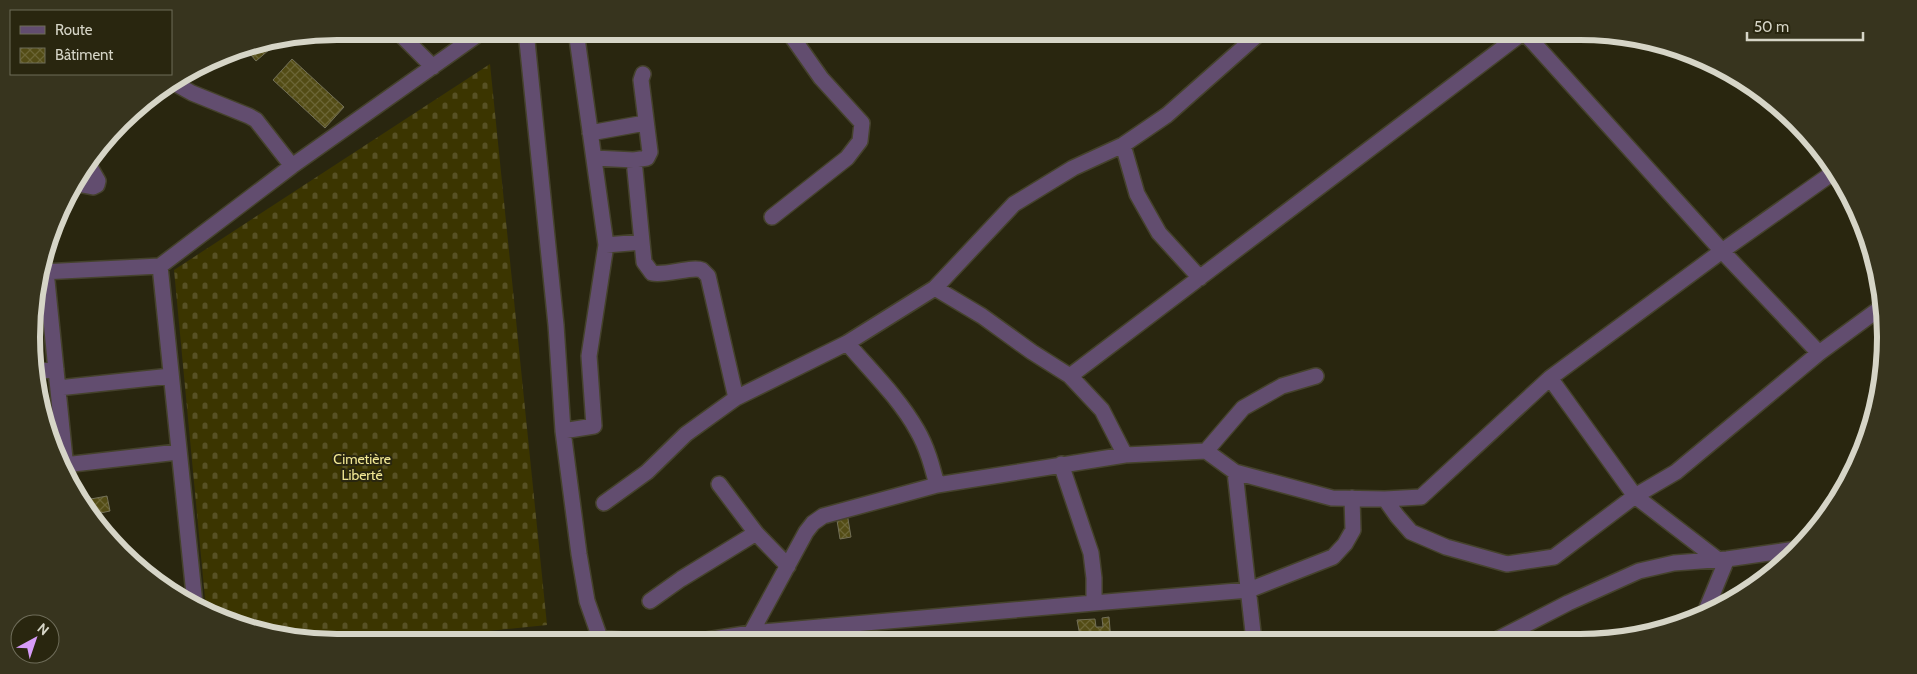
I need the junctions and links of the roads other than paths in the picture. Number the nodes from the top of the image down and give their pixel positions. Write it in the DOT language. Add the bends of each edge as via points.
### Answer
graph roads {
  1 [pos="406,40"];
  2 [pos="470,40"];
  3 [pos="527,40"];
  4 [pos="577,40"];
  5 [pos="794,40"];
  6 [pos="1252,40"];
  7 [pos="1513,40"];
  8 [pos="1531,40"];
  9 [pos="432,67"];
  10 [pos="643,74"];
  11 [pos="179,86"];
  12 [pos="645,123"];
  13 [pos="590,133"];
  14 [pos="1123,145"];
  15 [pos="594,158"];
  16 [pos="634,160"];
  17 [pos="292,166"];
  18 [pos="92,170"];
  19 [pos="1829,176"];
  20 [pos="82,185"];
  21 [pos="772,217"];
  22 [pos="642,242"];
  23 [pos="606,245"];
  24 [pos="1722,252"];
  25 [pos="160,266"];
  26 [pos="48,272"];
  27 [pos="1200,278"];
  28 [pos="45,283"];
  29 [pos="935,288"];
  30 [pos="1875,311"];
  31 [pos="847,343"];
  32 [pos="1820,353"];
  33 [pos="56,370"];
  34 [pos="42,371"];
  35 [pos="171,376"];
  36 [pos="1070,376"];
  37 [pos="1316,376"];
  38 [pos="1550,378"];
  39 [pos="58,388"];
  40 [pos="736,398"];
  41 [pos="564,431"];
  42 [pos="1206,451"];
  43 [pos="178,452"];
  44 [pos="64,453"];
  45 [pos="1124,455"];
  46 [pos="1061,464"];
  47 [pos="70,465"];
  48 [pos="1235,472"];
  49 [pos="719,484"];
  50 [pos="937,485"];
  51 [pos="1635,496"];
  52 [pos="1352,498"];
  53 [pos="1385,499"];
  54 [pos="604,503"];
  55 [pos="756,533"];
  56 [pos="1786,550"];
  57 [pos="1722,559"];
  58 [pos="788,566"];
  59 [pos="1248,590"];
  60 [pos="194,597"];
  61 [pos="650,601"];
  62 [pos="1094,603"];
  63 [pos="1707,605"];
  64 [pos="751,632"];
  65 [pos="595,634"];
  66 [pos="740,634"];
  67 [pos="779,634"];
  68 [pos="802,634"];
  69 [pos="1253,634"];
  70 [pos="1508,634"];
  1 -- 9 [label="street"];
  2 -- 9 [label="street"];
  3 -- 41 [label="street"];
  4 -- 13 [label="street"];
  5 -- 21 [label="street" via="821,78 862,122 860,141 847,158"];
  6 -- 14 [label="street" via="1167,115"];
  7 -- 27 [label="street"];
  8 -- 24 [label="street"];
  9 -- 17 [label="street"];
  10 -- 12 [label="street"];
  11 -- 17 [label="street" via="256,120"];
  12 -- 13 [label="street"];
  12 -- 16 [label="street" via="649,155"];
  13 -- 15 [label="street"];
  14 -- 27 [label="street" via="1136,194 1159,233"];
  14 -- 29 [label="street" via="1073,168 1014,204"];
  15 -- 16 [label="street"];
  15 -- 23 [label="street"];
  16 -- 22 [label="street"];
  17 -- 25 [label="street"];
  18 -- 20 [label="street" via="97,185"];
  19 -- 24 [label="street"];
  22 -- 23 [label="street"];
  22 -- 40 [label="street" via="644,262 652,273 660,275 695,269 708,276"];
  23 -- 41 [label="street" via="589,356 594,426"];
  24 -- 32 [label="street"];
  24 -- 38 [label="street"];
  25 -- 26 [label="street"];
  25 -- 35 [label="street"];
  27 -- 36 [label="street"];
  28 -- 33 [label="street"];
  29 -- 31 [label="street"];
  29 -- 36 [label="street"];
  30 -- 32 [label="street"];
  31 -- 40 [label="street"];
  31 -- 50 [label="street" via="918,431 929,454"];
  32 -- 51 [label="street" via="1676,472"];
  33 -- 34 [label="street"];
  33 -- 39 [label="street"];
  35 -- 39 [label="street"];
  35 -- 43 [label="street"];
  36 -- 45 [label="street" via="1102,410"];
  37 -- 42 [label="street" via="1282,386 1243,408"];
  38 -- 51 [label="street"];
  38 -- 53 [label="street" via="1421,497"];
  39 -- 44 [label="street"];
  40 -- 54 [label="street" via="686,434 646,472"];
  41 -- 65 [label="street" via="579,554"];
  42 -- 45 [label="street"];
  42 -- 48 [label="street"];
  43 -- 47 [label="street"];
  43 -- 60 [label="street"];
  45 -- 46 [label="street"];
  46 -- 50 [label="street"];
  46 -- 62 [label="street" via="1091,552"];
  48 -- 52 [label="street" via="1332,498"];
  48 -- 59 [label="street"];
  49 -- 55 [label="street"];
  50 -- 58 [label="street" via="822,516 806,532"];
  51 -- 53 [label="street" via="1554,557 1508,564 1446,547 1411,532"];
  51 -- 57 [label="street"];
  52 -- 53 [label="street"];
  52 -- 59 [label="street" via="1354,530 1332,557"];
  55 -- 58 [label="street"];
  55 -- 61 [label="street"];
  56 -- 57 [label="street"];
  57 -- 63 [label="street"];
  57 -- 70 [label="street" via="1674,563 1639,572"];
  58 -- 64 [label="street"];
  59 -- 62 [label="street"];
  59 -- 69 [label="street"];
  62 -- 68 [label="street"];
  64 -- 66 [label="street"];
  64 -- 67 [label="street"];
}
